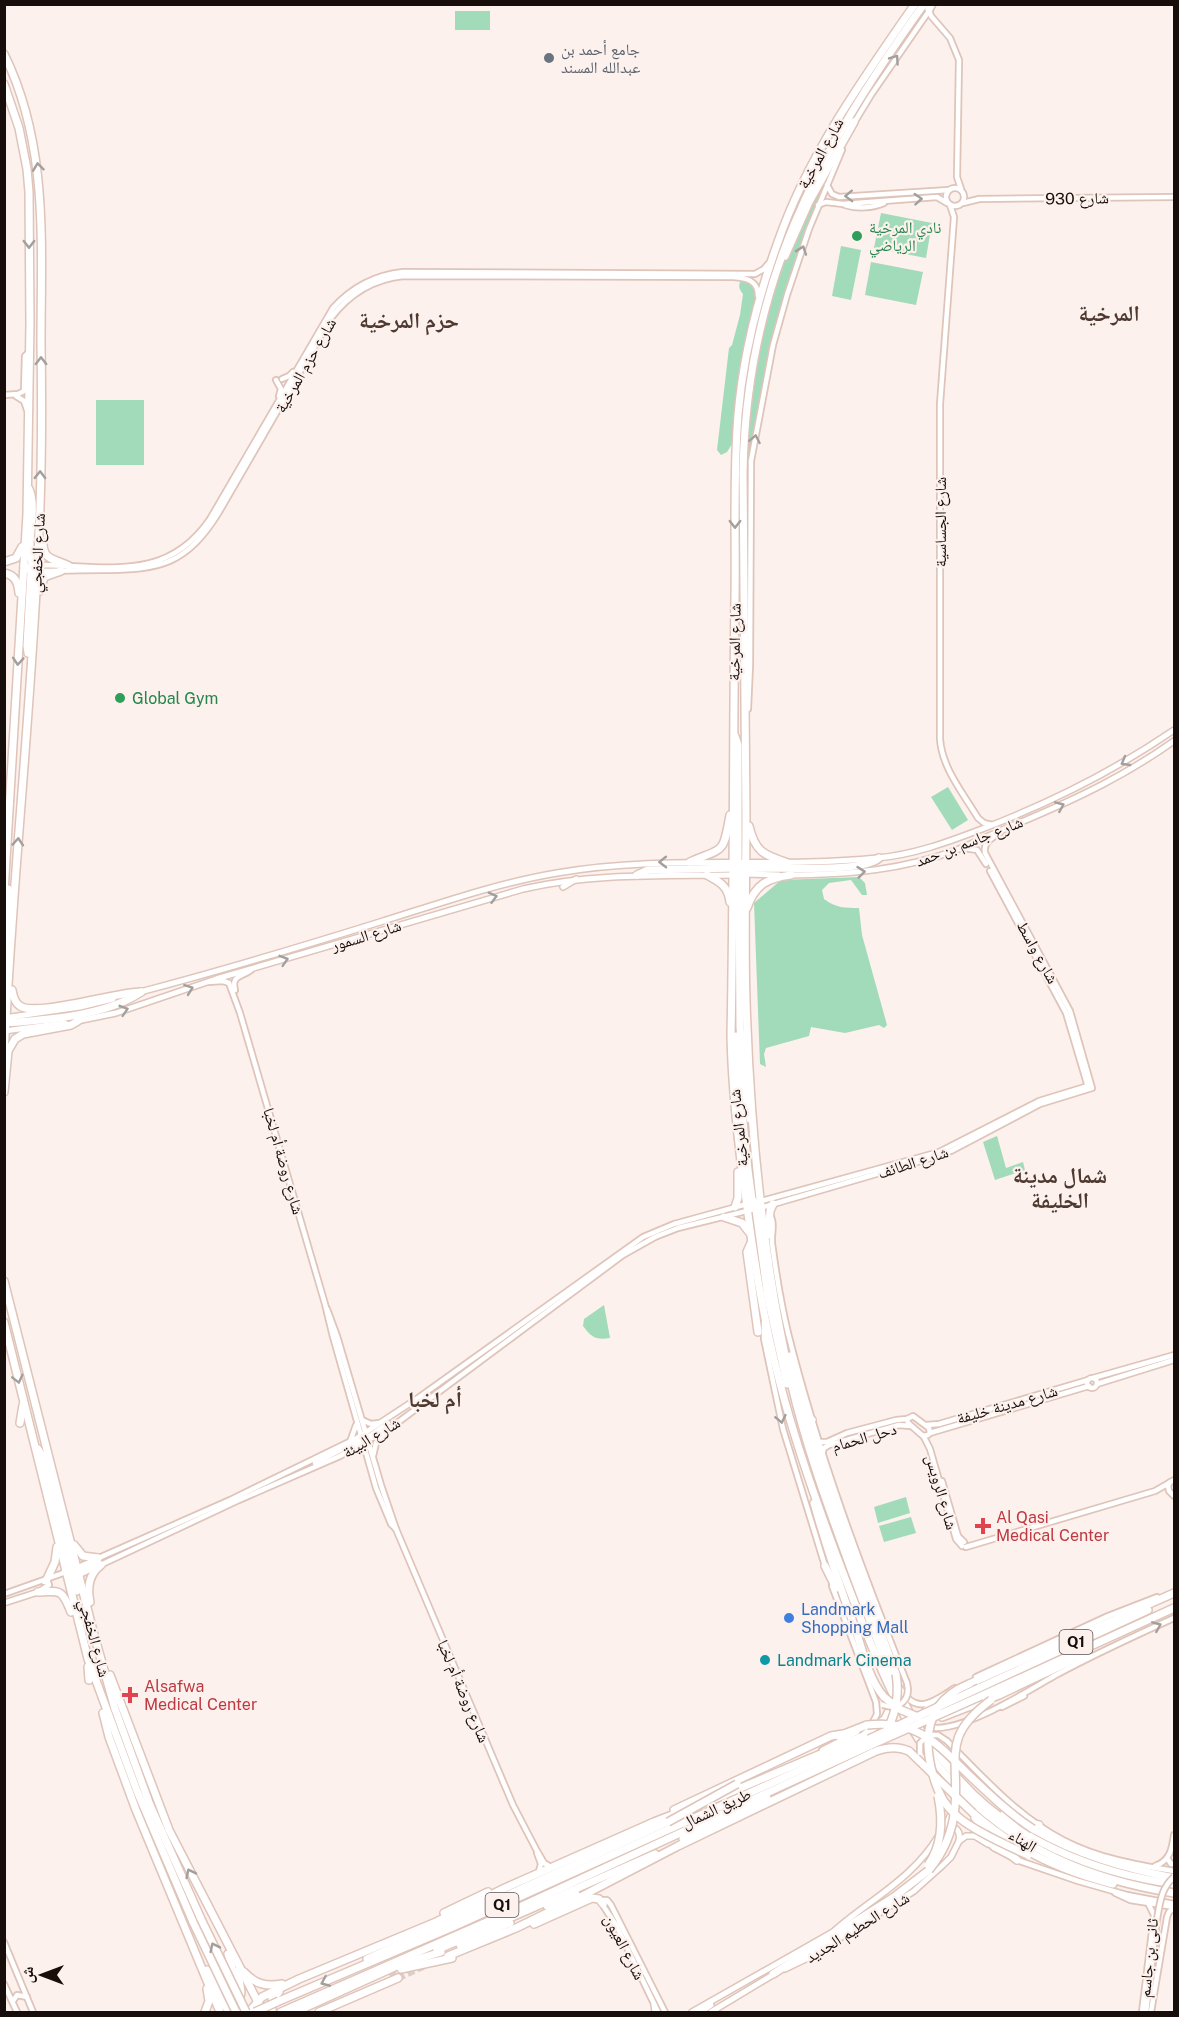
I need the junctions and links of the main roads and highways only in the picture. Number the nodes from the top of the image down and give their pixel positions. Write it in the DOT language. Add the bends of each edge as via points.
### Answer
graph roads {
  1 [pos="915,4"];
  2 [pos="930,6"];
  3 [pos="4,54"];
  4 [pos="7,63"];
  5 [pos="4,84"];
  6 [pos="854,122"];
  7 [pos="775,262"];
  8 [pos="28,487"];
  9 [pos="39,531"];
  10 [pos="26,539"];
  11 [pos="4,562"];
  12 [pos="69,566"];
  13 [pos="31,568"];
  14 [pos="61,571"];
  15 [pos="4,573"];
  16 [pos="35,602"];
  17 [pos="22,603"];
  18 [pos="744,637"];
  19 [pos="750,649"];
  20 [pos="31,658"];
  21 [pos="1174,730"];
  22 [pos="734,733"];
  23 [pos="1174,741"];
  24 [pos="734,801"];
  25 [pos="746,812"];
  26 [pos="6,854"];
  27 [pos="879,858"];
  28 [pos="690,862"];
  29 [pos="788,863"];
  30 [pos="739,869"];
  31 [pos="6,872"];
  32 [pos="637,875"];
  33 [pos="707,875"];
  34 [pos="791,875"];
  35 [pos="576,879"];
  36 [pos="563,887"];
  37 [pos="4,893"];
  38 [pos="745,913"];
  39 [pos="733,919"];
  40 [pos="7,966"];
  41 [pos="141,992"];
  42 [pos="731,1014"];
  43 [pos="78,1021"];
  44 [pos="6,1024"];
  45 [pos="4,1057"];
  46 [pos="4,1092"];
  47 [pos="753,1130"];
  48 [pos="739,1146"];
  49 [pos="772,1204"];
  50 [pos="754,1206"];
  51 [pos="735,1207"];
  52 [pos="724,1217"];
  53 [pos="750,1234"];
  54 [pos="751,1243"];
  55 [pos="767,1247"];
  56 [pos="4,1281"];
  57 [pos="768,1298"];
  58 [pos="4,1322"];
  59 [pos="758,1332"];
  60 [pos="24,1403"];
  61 [pos="802,1413"];
  62 [pos="812,1420"];
  63 [pos="20,1424"];
  64 [pos="34,1440"];
  65 [pos="810,1481"];
  66 [pos="833,1484"];
  67 [pos="832,1499"];
  68 [pos="42,1510"];
  69 [pos="52,1517"];
  70 [pos="69,1537"];
  71 [pos="58,1539"];
  72 [pos="839,1561"];
  73 [pos="100,1562"];
  74 [pos="825,1566"];
  75 [pos="73,1573"];
  76 [pos="46,1579"];
  77 [pos="38,1592"];
  78 [pos="1174,1592"];
  79 [pos="1174,1598"];
  80 [pos="1174,1608"];
  81 [pos="88,1614"];
  82 [pos="79,1628"];
  83 [pos="855,1630"];
  84 [pos="1102,1642"];
  85 [pos="88,1659"];
  86 [pos="102,1663"];
  87 [pos="88,1680"];
  88 [pos="999,1695"];
  89 [pos="101,1696"];
  90 [pos="115,1709"];
  91 [pos="913,1724"];
  92 [pos="843,1734"];
  93 [pos="872,1745"];
  94 [pos="953,1777"];
  95 [pos="936,1784"];
  96 [pos="157,1800"];
  97 [pos="722,1801"];
  98 [pos="686,1804"];
  99 [pos="953,1809"];
  100 [pos="167,1811"];
  101 [pos="667,1820"];
  102 [pos="1036,1827"];
  103 [pos="940,1835"];
  104 [pos="959,1841"];
  105 [pos="988,1845"];
  106 [pos="1032,1856"];
  107 [pos="1017,1860"];
  108 [pos="927,1869"];
  109 [pos="628,1873"];
  110 [pos="1174,1878"];
  111 [pos="525,1881"];
  112 [pos="1174,1884"];
  113 [pos="564,1886"];
  114 [pos="1140,1887"];
  115 [pos="578,1888"];
  116 [pos="1174,1893"];
  117 [pos="554,1903"];
  118 [pos="603,1904"];
  119 [pos="476,1910"];
  120 [pos="212,1915"];
  121 [pos="197,1920"];
  122 [pos="505,1921"];
  123 [pos="426,1925"];
  124 [pos="187,1929"];
  125 [pos="833,1932"];
  126 [pos="227,1944"];
  127 [pos="437,1950"];
  128 [pos="448,1956"];
  129 [pos="238,1966"];
  130 [pos="354,1969"];
  131 [pos="207,1970"];
  132 [pos="381,1973"];
  133 [pos="773,1974"];
  134 [pos="394,1977"];
  135 [pos="299,1979"];
  136 [pos="258,2002"];
  137 [pos="654,2005"];
  138 [pos="284,2011"];
  139 [pos="697,2011"];
  140 [pos="205,2013"];
  141 [pos="220,2013"];
  142 [pos="230,2013"];
  143 [pos="237,2013"];
  144 [pos="248,2013"];
  145 [pos="255,2013"];
  146 [pos="263,2013"];
  147 [pos="272,2013"];
  148 [pos="319,2013"];
  149 [pos="657,2013"];
  150 [pos="687,2013"];
  151 [pos="711,2013"];
  1 -- 7 [label="highway, شارع المرخية" via="833,128 794,200"];
  2 -- 7 [label="highway, شارع المرخية" via="870,82 801,205"];
  3 -- 4 [label="highway, شارع الخفجي"];
  9 -- 4 [label="highway, شارع الخفجي, one-way" via="40,191 30,126"];
  5 -- 8 [label="highway, شارع الخفجي, one-way" via="17,120 27,169"];
  6 -- 7 [label="highway" via="809,202 784,257"];
  7 -- 18 [label="highway, شارع المرخية" via="760,324 746,415"];
  7 -- 22 [label="highway, شارع المرخية, one-way" via="753,322 741,383 736,446"];
  8 -- 10 [label="highway, شارع الخفجي"];
  8 -- 13 [label="highway" via="33,502"];
  9 -- 12 [label="highway" via="47,557"];
  9 -- 13 [label="highway, شارع الخفجي"];
  10 -- 11 [label="highway" via="18,556"];
  10 -- 13 [label="highway, شارع الخفجي"];
  13 -- 16 [label="highway, شارع الخفجي"];
  13 -- 17 [label="highway, شارع الخفجي"];
  13 -- 20 [label="highway" via="27,646"];
  14 -- 16 [label="highway" via="44,577"];
  15 -- 17 [label="highway" via="16,580"];
  16 -- 20 [label="highway, شارع الخفجي"];
  17 -- 26 [label="highway, شارع الخفجي, one-way"];
  18 -- 19 [label="highway"];
  18 -- 25 [label="highway, شارع المرخية"];
  40 -- 20 [label="highway, شارع الخفجي, one-way"];
  21 -- 27 [label="main road, شارع جاسم بن حمد, one-way" via="1056,799 975,832"];
  22 -- 24 [label="highway, شارع المرخية"];
  22 -- 30 [label="highway" via="738,745"];
  34 -- 23 [label="main road, شارع جاسم بن حمد, one-way" via="884,869 958,849 1094,790"];
  24 -- 28 [label="highway" via="727,837 719,851"];
  24 -- 30 [label="highway, شارع المرخية"];
  25 -- 29 [label="highway" via="756,846 768,856"];
  25 -- 30 [label="highway, شارع المرخية"];
  26 -- 31 [label="highway, شارع الخفجي"];
  27 -- 29 [label="main road, شارع جاسم بن حمد"];
  27 -- 30 [label="highway" via="871,863 829,868"];
  28 -- 30 [label="main road, شارع السمور"];
  28 -- 41 [label="main road, شارع السمور, one-way" via="618,864 530,878"];
  29 -- 30 [label="main road, شارع جاسم بن حمد"];
  30 -- 32 [label="highway" via="648,870"];
  30 -- 33 [label="main road, شارع السمور"];
  30 -- 34 [label="main road, شارع جاسم بن حمد"];
  30 -- 38 [label="highway, شارع المرخية"];
  30 -- 39 [label="highway, شارع المرخية"];
  30 -- 47 [label="highway" via="740,1026 746,1101"];
  31 -- 37 [label="highway, شارع الخفجي"];
  31 -- 40 [label="highway"];
  32 -- 33 [label="main road, شارع السمور"];
  32 -- 35 [label="main road, شارع السمور"];
  33 -- 39 [label="highway" via="728,891"];
  34 -- 38 [label="highway" via="763,882"];
  35 -- 36 [label="main road"];
  43 -- 35 [label="main road, شارع السمور, one-way" via="116,1013 468,904"];
  38 -- 47 [label="highway, شارع المرخية"];
  39 -- 42 [label="highway, شارع المرخية"];
  40 -- 41 [label="highway" via="14,998 27,1009"];
  40 -- 44 [label="highway, شارع الخفجي"];
  41 -- 44 [label="highway" via="96,1010"];
  42 -- 48 [label="highway, شارع المرخية"];
  42 -- 50 [label="highway" via="735,1020"];
  43 -- 44 [label="main road, شارع السمور"];
  43 -- 46 [label="highway" via="15,1039 8,1051"];
  44 -- 45 [label="highway, شارع الخفجي"];
  47 -- 50 [label="highway, شارع المرخية"];
  48 -- 50 [label="highway, شارع المرخية"];
  48 -- 51 [label="highway"];
  49 -- 55 [label="highway"];
  50 -- 53 [label="highway, شارع المرخية"];
  50 -- 55 [label="highway, شارع المرخية"];
  50 -- 57 [label="highway"];
  52 -- 53 [label="highway" via="742,1223"];
  53 -- 54 [label="highway, شارع المرخية"];
  53 -- 57 [label="highway" via="754,1233 763,1290"];
  54 -- 59 [label="highway" via="747,1252"];
  54 -- 65 [label="highway, شارع المرخية" via="764,1320"];
  55 -- 61 [label="highway, شارع المرخية" via="778,1316"];
  56 -- 70 [label="highway, شارع الخفجي"];
  57 -- 61 [label="highway" via="791,1401"];
  58 -- 60 [label="highway, شارع الخفجي, one-way"];
  60 -- 63 [label="highway"];
  60 -- 64 [label="highway, شارع الخفجي"];
  61 -- 62 [label="highway"];
  61 -- 67 [label="highway"];
  61 -- 91 [label="highway, شارع المرخية" via="829,1513"];
  64 -- 69 [label="highway, شارع الخفجي"];
  64 -- 75 [label="highway" via="44,1459"];
  65 -- 72 [label="highway, شارع المرخية"];
  65 -- 83 [label="highway" via="828,1553"];
  66 -- 67 [label="highway"];
  67 -- 115 [label="highway, bridge" via="896,1674 893,1718 880,1739 865,1752"];
  68 -- 69 [label="highway"];
  69 -- 71 [label="highway, شارع الخفجي"];
  70 -- 73 [label="highway" via="81,1555"];
  70 -- 75 [label="highway, شارع الخفجي"];
  71 -- 75 [label="highway, شارع الخفجي"];
  71 -- 76 [label="highway" via="55,1562"];
  72 -- 91 [label="highway, شارع المرخية" via="882,1671"];
  72 -- 97 [label="highway" via="844,1584 888,1695 889,1711 873,1730"];
  73 -- 75 [label="highway"];
  73 -- 81 [label="highway" via="88,1586"];
  74 -- 83 [label="highway"];
  75 -- 81 [label="highway, شارع الخفجي"];
  75 -- 82 [label="highway, شارع الخفجي"];
  75 -- 90 [label="highway"];
  77 -- 82 [label="highway" via="53,1590 62,1594"];
  78 -- 95 [label="highway, bridge" via="969,1683 948,1696 932,1717 928,1730 927,1749"];
  79 -- 93 [label="highway, طريق الشمال / Q1, bridge" via="979,1688"];
  80 -- 84 [label="highway, طريق الشمال / Q1"];
  81 -- 86 [label="highway, شارع الخفجي"];
  82 -- 85 [label="highway, شارع الخفجي"];
  83 -- 88 [label="highway, bridge" via="884,1701 912,1715 942,1717"];
  84 -- 88 [label="highway" via="1090,1652"];
  84 -- 93 [label="highway, طريق الشمال / Q1, bridge"];
  85 -- 87 [label="highway"];
  85 -- 89 [label="highway, شارع الخفجي"];
  86 -- 90 [label="highway, شارع الخفجي"];
  86 -- 96 [label="highway" via="109,1672"];
  88 -- 108 [label="highway, bridge" via="972,1717 958,1737 953,1758 955,1806 951,1829 944,1849"];
  89 -- 121 [label="highway, شارع الخفجي" via="157,1842"];
  89 -- 124 [label="highway" via="109,1737"];
  90 -- 121 [label="highway, شارع الخفجي"];
  91 -- 94 [label="highway, الهناء" via="928,1753"];
  92 -- 98 [label="highway" via="831,1736"];
  92 -- 101 [label="highway, bridge"];
  92 -- 102 [label="highway, bridge" via="858,1727 882,1724 920,1732 1002,1806"];
  93 -- 97 [label="highway, طريق الشمال / Q1"];
  93 -- 106 [label="highway, bridge" via="909,1751 973,1813"];
  93 -- 109 [label="highway"];
  93 -- 113 [label="highway, طريق الشمال / Q1"];
  94 -- 102 [label="highway" via="965,1780 1008,1816"];
  94 -- 107 [label="highway" via="955,1791 988,1836"];
  94 -- 112 [label="highway, الهناء" via="996,1814 1046,1845 1107,1869"];
  94 -- 114 [label="highway, الهناء" via="988,1815 1022,1841 1087,1871"];
  95 -- 106 [label="highway, bridge" via="950,1809 963,1821"];
  95 -- 108 [label="highway, bridge" via="941,1833"];
  96 -- 100 [label="highway"];
  120 -- 96 [label="highway, one-way"];
  97 -- 98 [label="highway"];
  97 -- 101 [label="highway"];
  97 -- 130 [label="highway, طريق الشمال / Q1"];
  98 -- 123 [label="highway" via="461,1904"];
  99 -- 103 [label="main road, شارع الحطيم الجديد"];
  101 -- 111 [label="highway"];
  101 -- 119 [label="highway"];
  102 -- 110 [label="highway" via="1088,1856"];
  103 -- 104 [label="main road" via="955,1828"];
  103 -- 125 [label="main road, شارع الحطيم الجديد" via="904,1878"];
  104 -- 105 [label="main road" via="972,1835"];
  104 -- 133 [label="main road, شارع الحطيم الجديد" via="943,1865 914,1891 810,1957"];
  106 -- 114 [label="highway" via="1084,1877 1126,1888"];
  108 -- 125 [label="highway"];
  108 -- 133 [label="highway" via="885,1903"];
  109 -- 117 [label="highway"];
  109 -- 128 [label="highway" via="516,1928"];
  111 -- 119 [label="highway"];
  111 -- 123 [label="highway"];
  113 -- 122 [label="highway"];
  113 -- 138 [label="highway, طريق الشمال / Q1"];
  114 -- 116 [label="highway, الهناء"];
  115 -- 117 [label="highway"];
  115 -- 122 [label="highway"];
  117 -- 132 [label="highway" via="460,1945"];
  118 -- 132 [label="highway" via="592,1898 456,1957"];
  119 -- 130 [label="highway"];
  120 -- 126 [label="highway"];
  120 -- 131 [label="highway" via="232,1965 233,1983 226,1988 219,1986"];
  121 -- 143 [label="highway, شارع الخفجي, bridge"];
  144 -- 121 [label="highway, شارع الخفجي, one-way, bridge"];
  122 -- 127 [label="highway"];
  123 -- 135 [label="highway"];
  124 -- 131 [label="highway"];
  124 -- 140 [label="highway" via="208,1994"];
  124 -- 141 [label="highway"];
  125 -- 139 [label="main road, شارع الحطيم الجديد"];
  126 -- 129 [label="highway"];
  126 -- 143 [label="highway" via="241,1984"];
  129 -- 135 [label="highway" via="259,1984"];
  129 -- 136 [label="highway"];
  130 -- 145 [label="highway, طريق الشمال / Q1, one-way, bridge"];
  131 -- 142 [label="highway" via="218,1997"];
  132 -- 138 [label="highway" via="304,2008"];
  133 -- 151 [label="main road, شارع الحطيم الجديد"];
  134 -- 148 [label="highway"];
  135 -- 136 [label="highway"];
  135 -- 147 [label="highway" via="274,1996"];
  136 -- 144 [label="highway"];
  136 -- 146 [label="highway"];
  137 -- 149 [label="main road"];
  139 -- 150 [label="main road, شارع الحطيم الجديد"];
}
